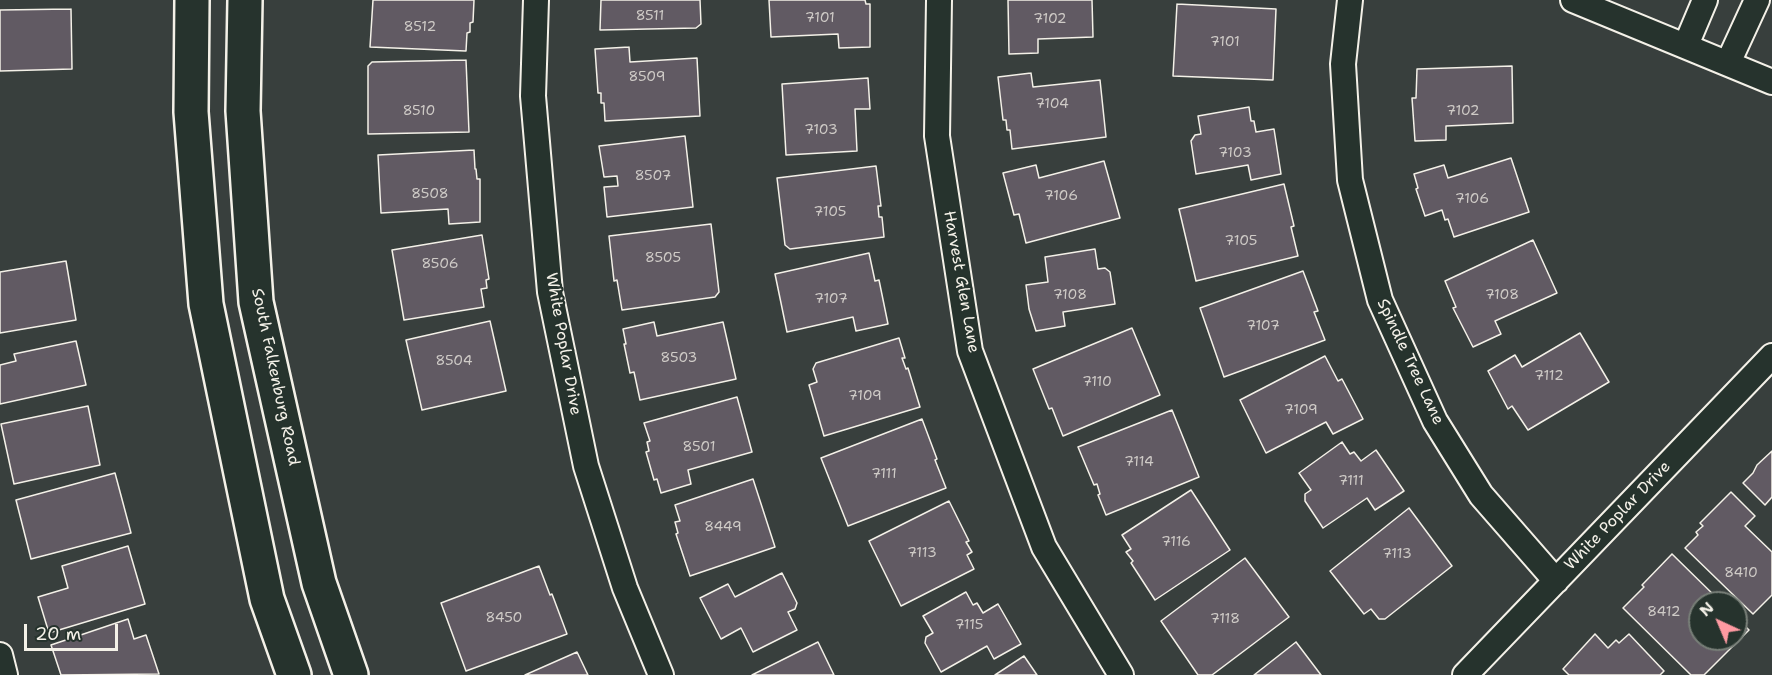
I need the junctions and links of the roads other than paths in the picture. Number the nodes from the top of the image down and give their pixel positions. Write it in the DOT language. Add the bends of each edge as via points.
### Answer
graph roads {
  1 [pos="192,0"];
  2 [pos="245,0"];
  3 [pos="536,0"];
  4 [pos="939,0"];
  5 [pos="1350,0"];
  6 [pos="1573,0"];
  7 [pos="1705,0"];
  8 [pos="1757,0"];
  9 [pos="1686,45"];
  10 [pos="1728,63"];
  11 [pos="1772,82"];
  12 [pos="1772,356"];
  13 [pos="1556,581"];
  14 [pos="0,656"];
  15 [pos="5,675"];
  16 [pos="294,675"];
  17 [pos="351,675"];
  18 [pos="662,675"];
  19 [pos="1120,675"];
  20 [pos="1465,675"];
  1 -- 16 [label="street" via="191,112 206,304 267,599"];
  2 -- 17 [label="street, South Falkenburg Road" via="243,111 256,302 319,583"];
  3 -- 18 [label="street, White Poplar Drive" via="533,96 550,292 586,466 625,588"];
  4 -- 19 [label="street, Harvest Glen Lane" via="937,136 970,351 1044,547"];
  5 -- 13 [label="street, Spindle Tree Lane" via="1343,64 1350,180 1380,300 1435,421 1481,495"];
  6 -- 9 [label="street"];
  7 -- 9 [label="street"];
  8 -- 10 [label="street"];
  9 -- 10 [label="street"];
  10 -- 11 [label="street"];
  12 -- 13 [label="street, White Poplar Drive"];
  13 -- 20 [label="street, White Poplar Drive"];
  14 -- 15 [label="street"];
}
